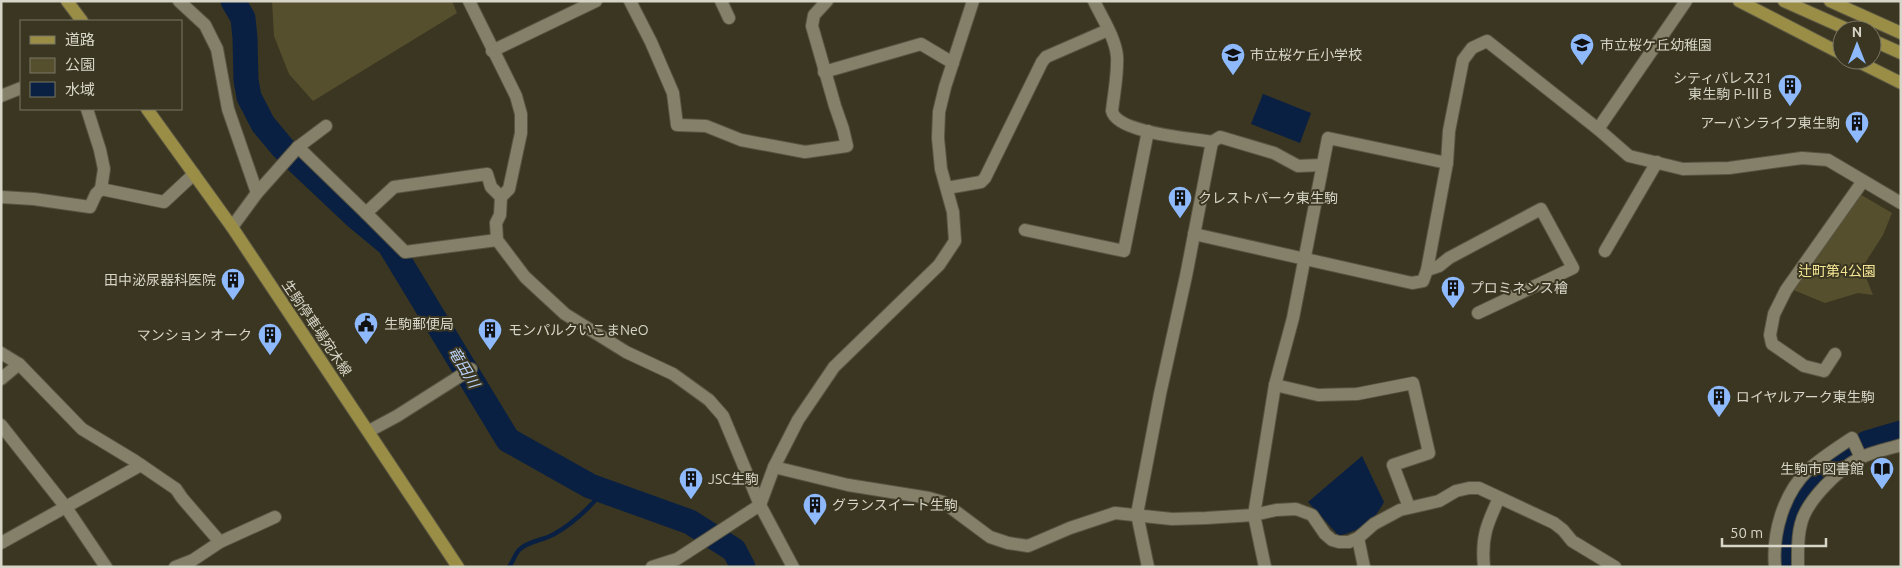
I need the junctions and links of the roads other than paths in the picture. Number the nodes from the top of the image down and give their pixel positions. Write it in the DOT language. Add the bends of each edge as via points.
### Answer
graph roads {
  1 [pos="67,1"];
  2 [pos="179,1"];
  3 [pos="468,1"];
  4 [pos="596,1"];
  5 [pos="630,1"];
  6 [pos="720,1"];
  7 [pos="827,1"];
  8 [pos="973,1"];
  9 [pos="1094,1"];
  10 [pos="1686,1"];
  11 [pos="1738,1"];
  12 [pos="1784,1"];
  13 [pos="1830,1"];
  14 [pos="729,18"];
  15 [pos="81,20"];
  16 [pos="1832,22"];
  17 [pos="1108,30"];
  18 [pos="1901,32"];
  19 [pos="1882,44"];
  20 [pos="1832,49"];
  21 [pos="492,51"];
  22 [pos="1901,53"];
  23 [pos="953,63"];
  24 [pos="1875,70"];
  25 [pos="824,72"];
  26 [pos="1901,83"];
  27 [pos="20,88"];
  28 [pos="1,96"];
  29 [pos="87,110"];
  30 [pos="148,110"];
  31 [pos="326,126"];
  32 [pos="1598,129"];
  33 [pos="1148,131"];
  34 [pos="1212,142"];
  35 [pos="296,148"];
  36 [pos="1657,162"];
  37 [pos="1447,163"];
  38 [pos="1322,165"];
  39 [pos="194,174"];
  40 [pos="1863,181"];
  41 [pos="947,188"];
  42 [pos="101,189"];
  43 [pos="256,193"];
  44 [pos="1,197"];
  45 [pos="502,198"];
  46 [pos="1901,203"];
  47 [pos="366,213"];
  48 [pos="232,228"];
  49 [pos="1026,230"];
  50 [pos="1194,234"];
  51 [pos="497,240"];
  52 [pos="1605,251"];
  53 [pos="1303,258"];
  54 [pos="1427,270"];
  55 [pos="1478,313"];
  56 [pos="1,353"];
  57 [pos="1835,354"];
  58 [pos="19,364"];
  59 [pos="471,369"];
  60 [pos="1,378"];
  61 [pos="1275,385"];
  62 [pos="1,425"];
  63 [pos="369,431"];
  64 [pos="1901,445"];
  65 [pos="1861,458"];
  66 [pos="140,465"];
  67 [pos="774,467"];
  68 [pos="1499,498"];
  69 [pos="760,505"];
  70 [pos="65,506"];
  71 [pos="1409,507"];
  72 [pos="1137,514"];
  73 [pos="1254,514"];
  74 [pos="275,517"];
  75 [pos="1358,538"];
  76 [pos="220,542"];
  77 [pos="1,543"];
  78 [pos="106,567"];
  79 [pos="175,567"];
  80 [pos="458,567"];
  81 [pos="652,567"];
  82 [pos="794,567"];
  83 [pos="1148,567"];
  84 [pos="1265,567"];
  85 [pos="1364,567"];
  86 [pos="1484,567"];
  87 [pos="1615,567"];
  88 [pos="1775,567"];
  89 [pos="1798,567"];
  1 -- 15 [label="main road"];
  2 -- 43 [label="street" via="205,25 217,49 228,109"];
  3 -- 21 [label="street"];
  4 -- 21 [label="street"];
  5 -- 25 [label="street" via="673,93 677,125 706,126 741,140 805,152 847,146"];
  6 -- 14 [label="street"];
  7 -- 25 [label="street" via="814,16 812,26"];
  8 -- 23 [label="street"];
  9 -- 17 [label="street"];
  10 -- 32 [label="street"];
  11 -- 20 [label="main road"];
  12 -- 16 [label="main road"];
  13 -- 18 [label="main road"];
  17 -- 33 [label="street" via="1117,55 1113,116 1125,125"];
  17 -- 41 [label="street" via="1046,57 985,178 981,182"];
  19 -- 22 [label="main road"];
  21 -- 45 [label="street" via="516,96 521,114 521,133 509,189"];
  23 -- 25 [label="street" via="920,44"];
  23 -- 41 [label="street" via="939,112 941,169"];
  24 -- 26 [label="main road"];
  27 -- 28 [label="street"];
  29 -- 42 [label="street" via="104,169"];
  30 -- 39 [label="main road, 生駒停車場宛木線"];
  31 -- 35 [label="street"];
  32 -- 36 [label="street" via="1629,156"];
  32 -- 37 [label="street" via="1487,41 1472,48 1463,60 1449,131"];
  33 -- 34 [label="street"];
  33 -- 49 [label="street" via="1124,250"];
  34 -- 38 [label="street" via="1220,137 1274,153 1298,166"];
  34 -- 50 [label="street"];
  35 -- 43 [label="street"];
  35 -- 47 [label="street"];
  36 -- 40 [label="street" via="1683,169 1729,168 1802,158 1828,160"];
  36 -- 52 [label="street"];
  37 -- 38 [label="street" via="1328,138"];
  37 -- 54 [label="street"];
  38 -- 53 [label="street"];
  39 -- 42 [label="street" via="164,202"];
  39 -- 48 [label="main road, 生駒停車場宛木線"];
  40 -- 46 [label="street"];
  40 -- 57 [label="street" via="1786,290 1774,314 1770,335 1772,344 1804,366 1824,371"];
  41 -- 67 [label="street" via="955,241 939,265 834,366 798,420"];
  42 -- 44 [label="street" via="90,207"];
  43 -- 48 [label="street"];
  45 -- 47 [label="street" via="491,187 487,174 394,187"];
  45 -- 51 [label="street" via="496,223"];
  47 -- 51 [label="street" via="405,252"];
  48 -- 63 [label="main road, 生駒停車場宛木線"];
  50 -- 53 [label="street"];
  50 -- 72 [label="street"];
  51 -- 69 [label="street" via="525,277 565,314 626,352 673,374 709,400 723,416"];
  53 -- 54 [label="street" via="1412,283 1423,281"];
  53 -- 61 [label="street" via="1293,318"];
  54 -- 55 [label="street" via="1541,209 1573,268"];
  56 -- 58 [label="street"];
  58 -- 60 [label="street"];
  58 -- 66 [label="street" via="82,429"];
  59 -- 63 [label="street"];
  61 -- 71 [label="street" via="1318,395 1357,394 1413,383 1428,453 1393,465"];
  61 -- 73 [label="street"];
  62 -- 70 [label="street"];
  63 -- 80 [label="main road, 生駒停車場宛木線"];
  64 -- 65 [label="street"];
  65 -- 88 [label="street" via="1852,438 1799,480 1785,504 1775,537"];
  65 -- 89 [label="street" via="1830,481 1801,522"];
  66 -- 70 [label="street"];
  66 -- 76 [label="street" via="176,489"];
  67 -- 69 [label="street"];
  67 -- 72 [label="street" via="848,485 943,502 990,537 1028,546 1115,513"];
  68 -- 71 [label="street" via="1479,488 1469,488 1439,501"];
  68 -- 86 [label="street" via="1485,528"];
  68 -- 87 [label="street" via="1554,523 1572,541"];
  69 -- 81 [label="street" via="677,559"];
  69 -- 82 [label="street"];
  70 -- 77 [label="street"];
  70 -- 78 [label="street"];
  71 -- 75 [label="street" via="1374,524"];
  72 -- 73 [label="street" via="1172,519"];
  72 -- 83 [label="street"];
  73 -- 75 [label="street" via="1296,510 1312,515 1332,540 1349,542"];
  73 -- 84 [label="street"];
  74 -- 76 [label="street"];
  75 -- 85 [label="street"];
  76 -- 79 [label="street" via="193,560"];
}
